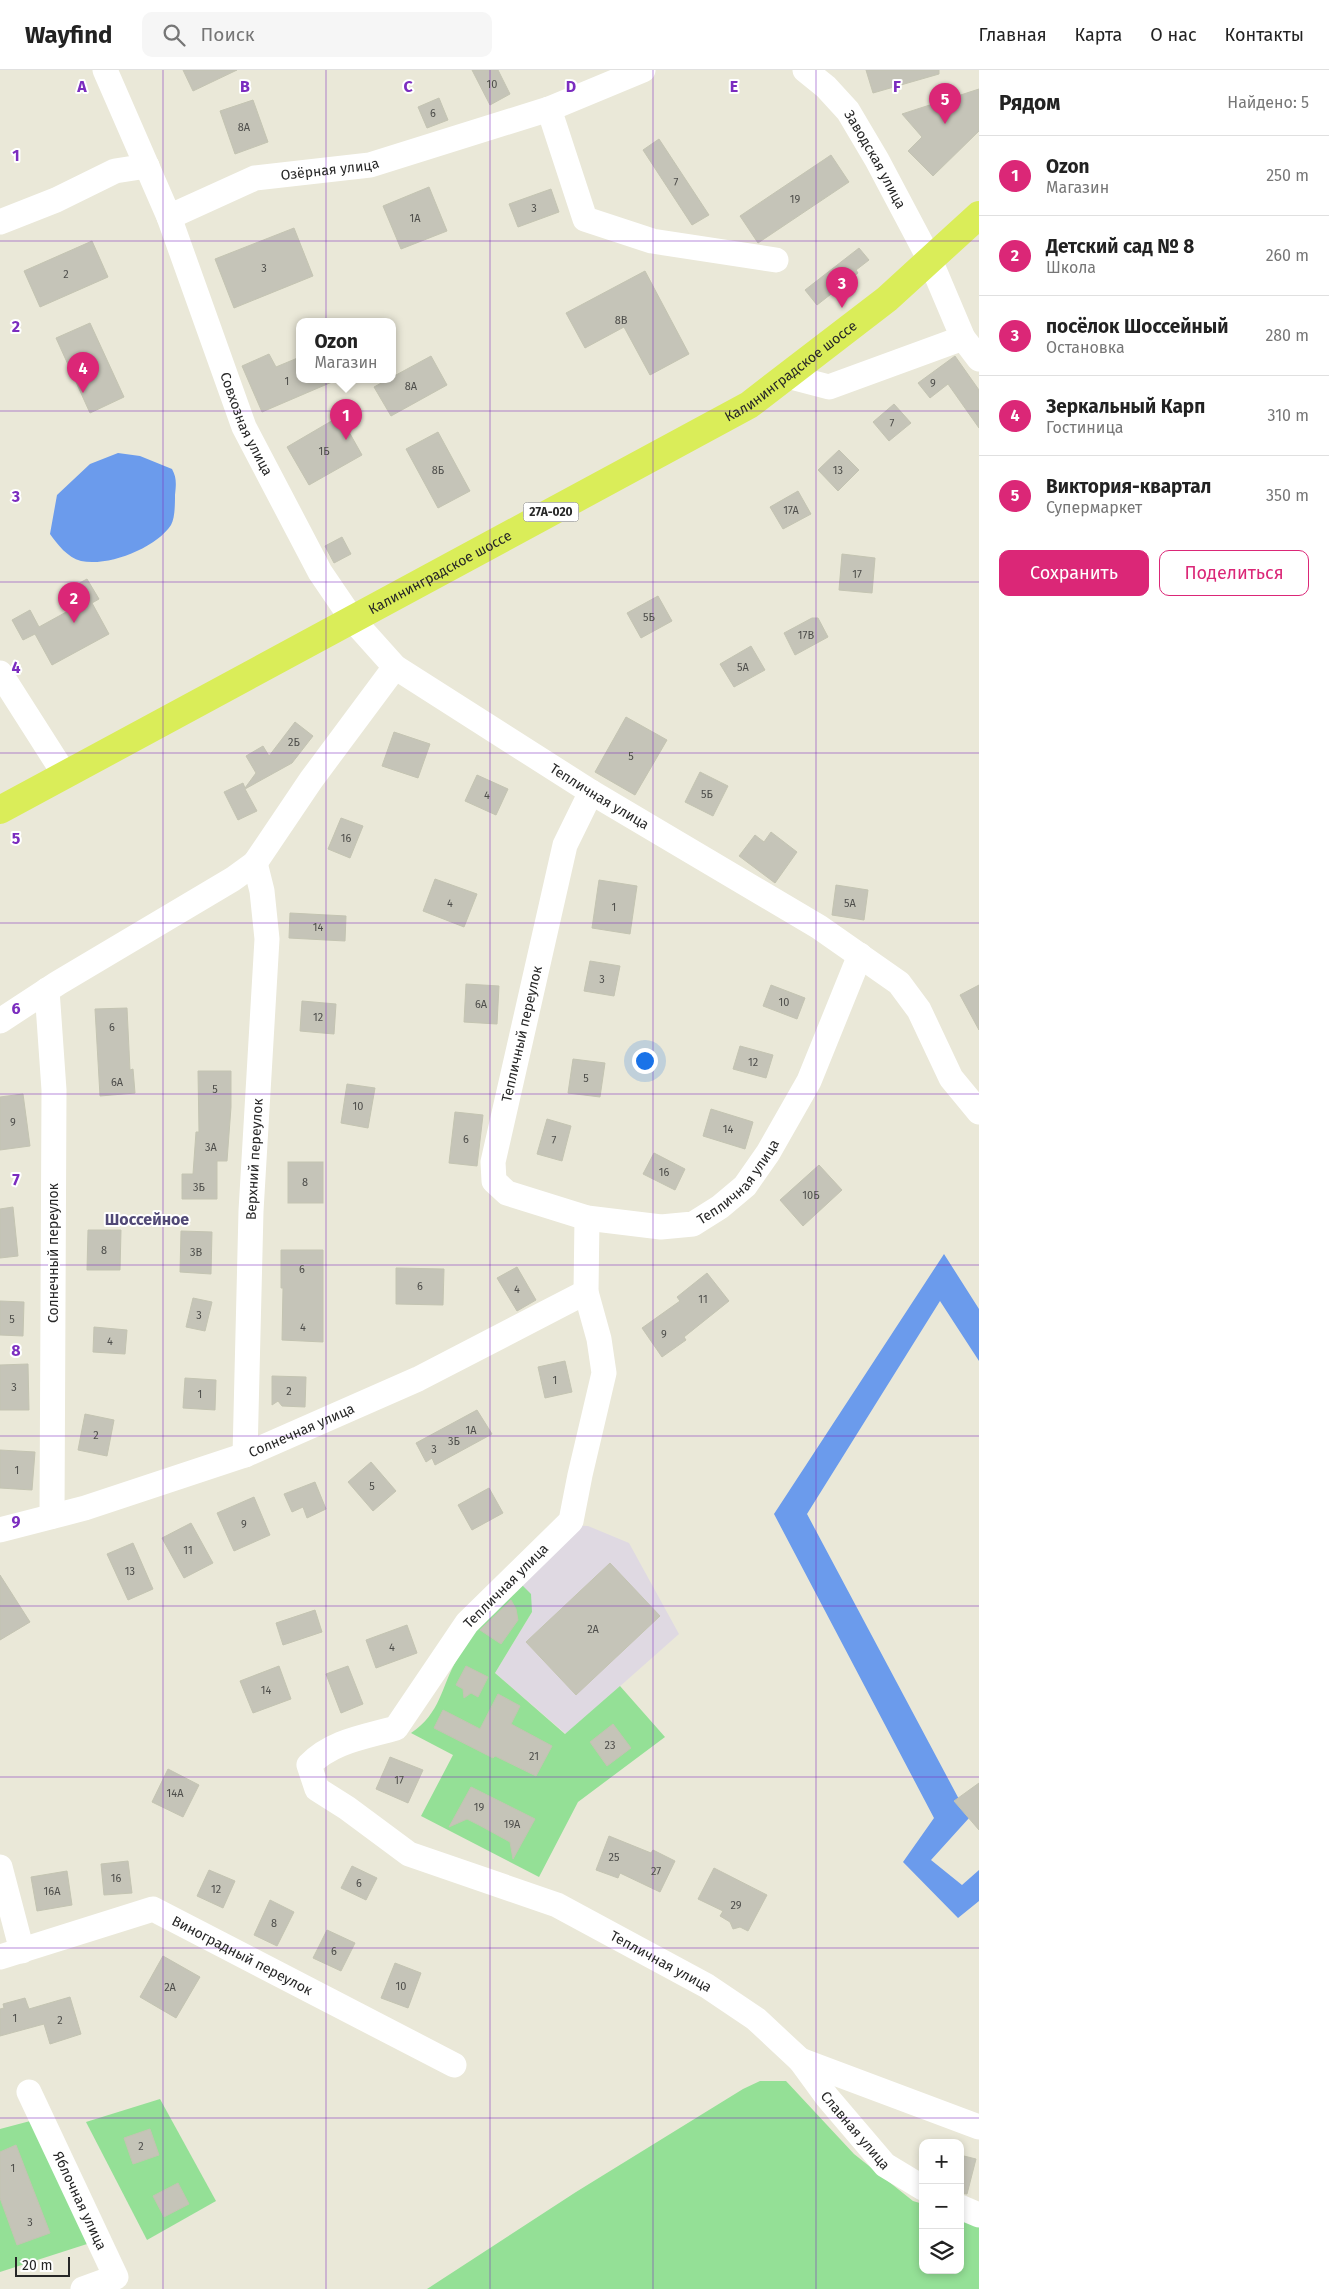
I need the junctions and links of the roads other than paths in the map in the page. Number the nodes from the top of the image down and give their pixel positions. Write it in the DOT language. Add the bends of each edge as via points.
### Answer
graph roads {
  1 [pos="105,70"];
  2 [pos="643,70"];
  3 [pos="805,70"];
  4 [pos="549,109"];
  5 [pos="147,166"];
  6 [pos="979,215"];
  7 [pos="169,217"];
  8 [pos="0,222"];
  9 [pos="776,260"];
  10 [pos="930,260"];
  11 [pos="963,338"];
  12 [pos="979,359"];
  13 [pos="787,376"];
  14 [pos="352,619"];
  15 [pos="395,667"];
  16 [pos="0,673"];
  17 [pos="65,775"];
  18 [pos="591,792"];
  19 [pos="0,810"];
  20 [pos="255,863"];
  21 [pos="860,955"];
  22 [pos="47,990"];
  23 [pos="0,1021"];
  24 [pos="979,1112"];
  25 [pos="587,1218"];
  26 [pos="586,1292"];
  27 [pos="245,1455"];
  28 [pos="52,1516"];
  29 [pos="0,1530"];
  30 [pos="0,1867"];
  31 [pos="11,1954"];
  32 [pos="800,2060"];
  33 [pos="454,2066"];
  34 [pos="29,2092"];
  35 [pos="979,2127"];
  36 [pos="919,2186"];
  37 [pos="964,2209"];
  38 [pos="979,2215"];
  39 [pos="83,2289"];
  1 -- 5 [label="street"];
  2 -- 4 [label="street, Озёрная улица"];
  3 -- 10 [label="street, Заводская улица" via="848,111"];
  4 -- 7 [label="street, Озёрная улица" via="370,165 255,178"];
  4 -- 9 [label="street" via="585,220 652,241"];
  5 -- 7 [label="street"];
  5 -- 8 [label="street" via="115,171 56,200"];
  6 -- 10 [label="main road, Калининградское шоссе / 27А-020"];
  7 -- 14 [label="street, Совхозная улица" via="244,428 320,572"];
  10 -- 11 [label="street, Заводская улица"];
  10 -- 13 [label="main road, Калининградское шоссе / 27А-020" via="887,299"];
  11 -- 12 [label="street, Заводская улица"];
  11 -- 13 [label="street" via="829,387"];
  13 -- 14 [label="main road, Калининградское шоссе / 27А-020" via="749,405"];
  14 -- 15 [label="street, Тепличная улица"];
  14 -- 17 [label="main road, Калининградское шоссе / 27А-020"];
  15 -- 18 [label="street, Тепличная улица"];
  15 -- 20 [label="street" via="311,780"];
  16 -- 17 [label="street"];
  17 -- 19 [label="main road, Калининградское шоссе / 27А-020"];
  18 -- 21 [label="street, Тепличная улица" via="819,927"];
  18 -- 25 [label="street, Тепличный переулок" via="565,845 493,1162 494,1181 507,1193"];
  20 -- 22 [label="street"];
  20 -- 27 [label="street, Верхний переулок" via="262,891 267,939 251,1211"];
  21 -- 24 [label="street, Тепличная улица" via="899,982 919,1010 951,1078"];
  21 -- 25 [label="street, Тепличная улица" via="809,1081 768,1153 744,1186 694,1224 661,1227"];
  22 -- 23 [label="street"];
  22 -- 28 [label="street, Солнечный переулок" via="54,1090"];
  25 -- 26 [label="street, Тепличная улица"];
  26 -- 27 [label="street, Солнечная улица" via="418,1379"];
  26 -- 32 [label="street, Тепличная улица" via="599,1338 604,1373 571,1521 467,1623 396,1728 340,1744 322,1752 309,1765 317,1789 409,1854 557,1905 707,1986 756,2019"];
  27 -- 28 [label="street, Солнечная улица"];
  28 -- 29 [label="street, Солнечная улица"];
  30 -- 31 [label="street"];
  31 -- 33 [label="street, Виноградный переулок" via="153,1909"];
  32 -- 35 [label="street"];
  32 -- 36 [label="street, Славная улица" via="885,2165"];
  34 -- 39 [label="street, Яблочная улица" via="116,2277"];
  37 -- 38 [label="street"];
}
